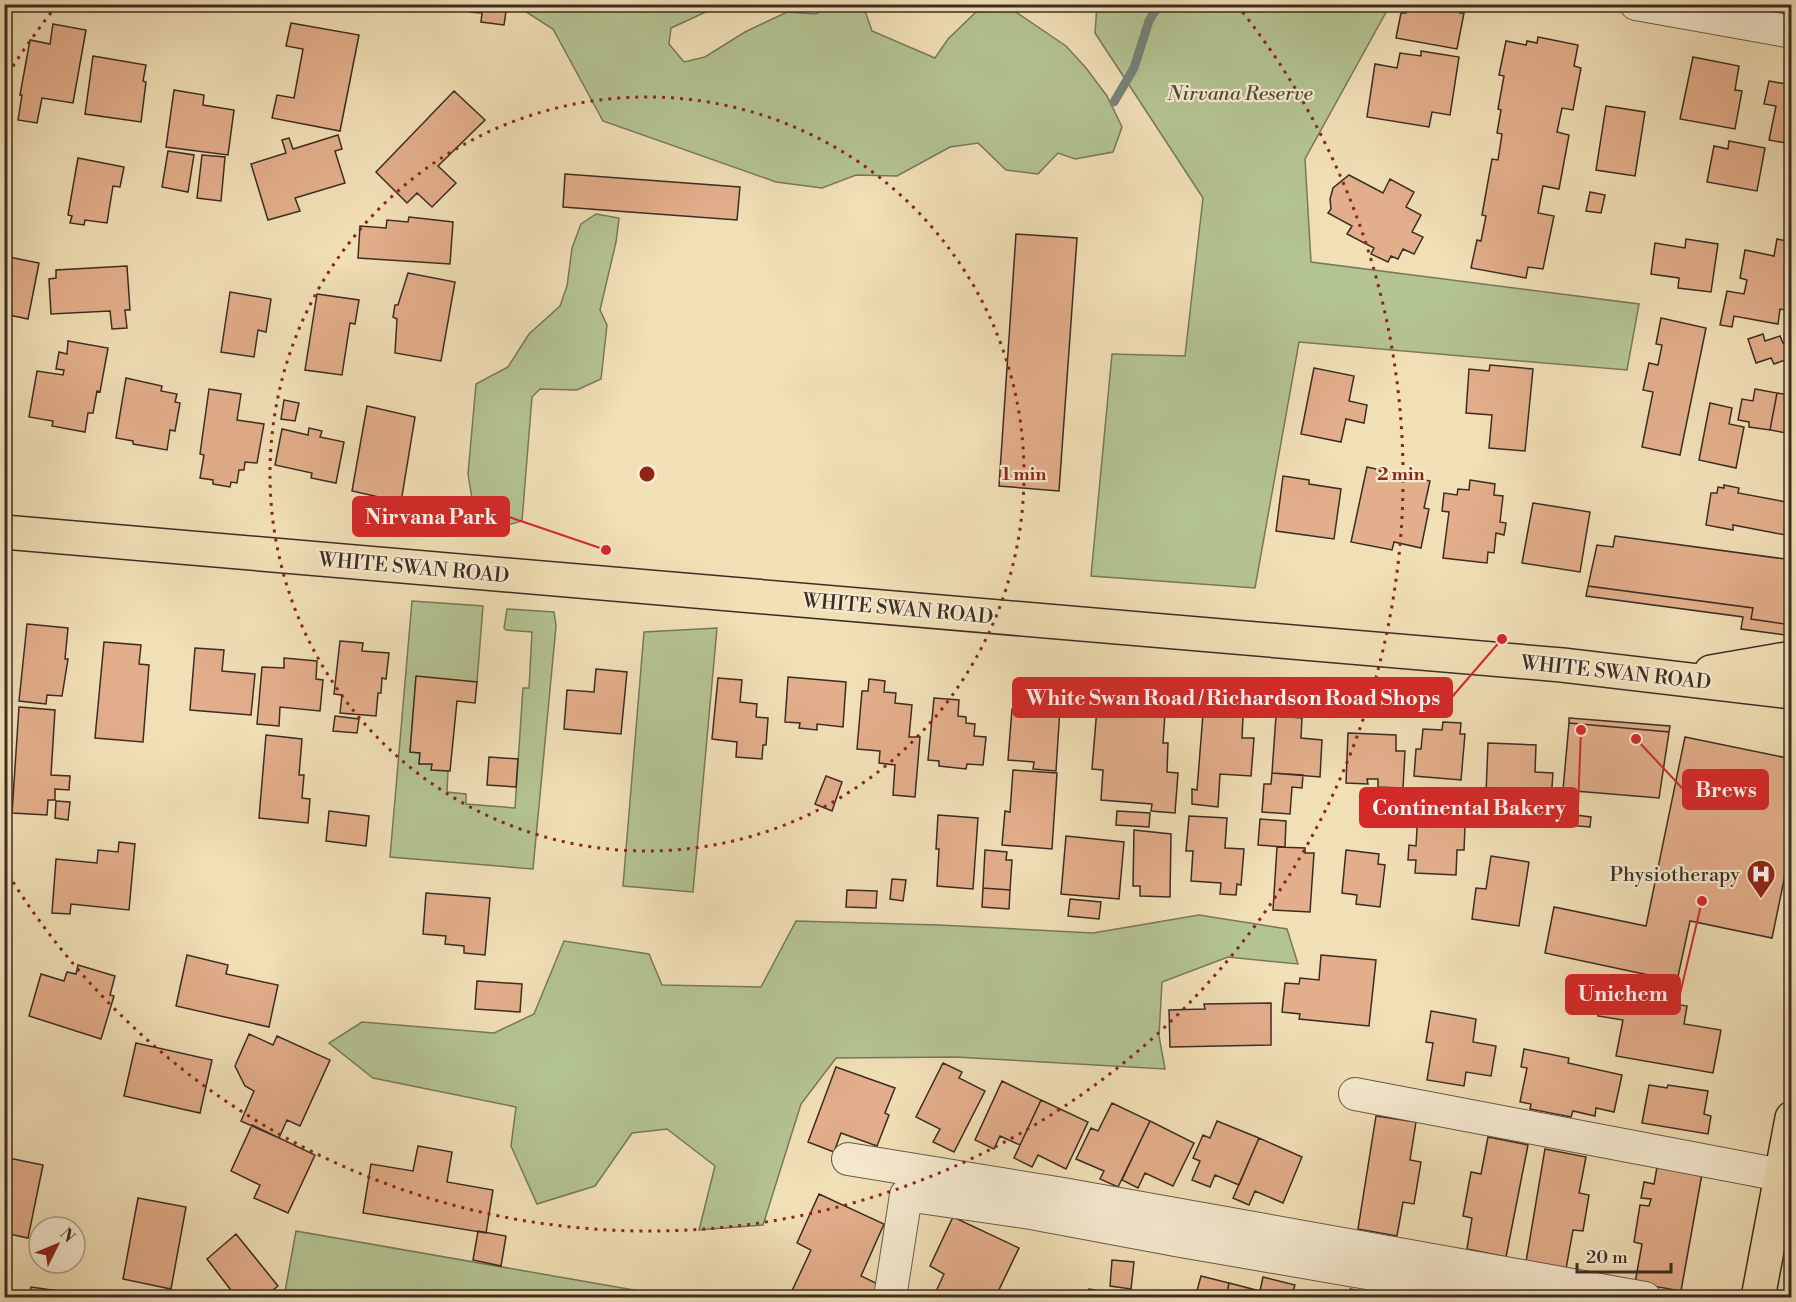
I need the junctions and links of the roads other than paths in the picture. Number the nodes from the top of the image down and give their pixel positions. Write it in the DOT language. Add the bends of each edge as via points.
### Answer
graph roads {
  1 [pos="1636,4"];
  2 [pos="1791,32"];
  3 [pos="4,532"];
  4 [pos="1791,658"];
  5 [pos="1673,677"];
  6 [pos="1738,686"];
  7 [pos="1791,692"];
  8 [pos="1791,707"];
  9 [pos="1354,1094"];
  10 [pos="1791,1118"];
  11 [pos="848,1159"];
  12 [pos="1781,1175"];
  13 [pos="890,1298"];
  14 [pos="1512,1298"];
  15 [pos="1645,1298"];
  16 [pos="1758,1298"];
  1 -- 2 [label="street"];
  3 -- 5 [label="main road, WHITE SWAN ROAD"];
  4 -- 5 [label="main road"];
  5 -- 6 [label="main road, WHITE SWAN ROAD"];
  6 -- 7 [label="main road, WHITE SWAN ROAD"];
  6 -- 8 [label="main road"];
  9 -- 12 [label="street"];
  10 -- 12 [label="main road"];
  11 -- 15 [label="street"];
  12 -- 16 [label="main road"];
  13 -- 14 [label="street" via="906,1195 1031,1213"];
}
